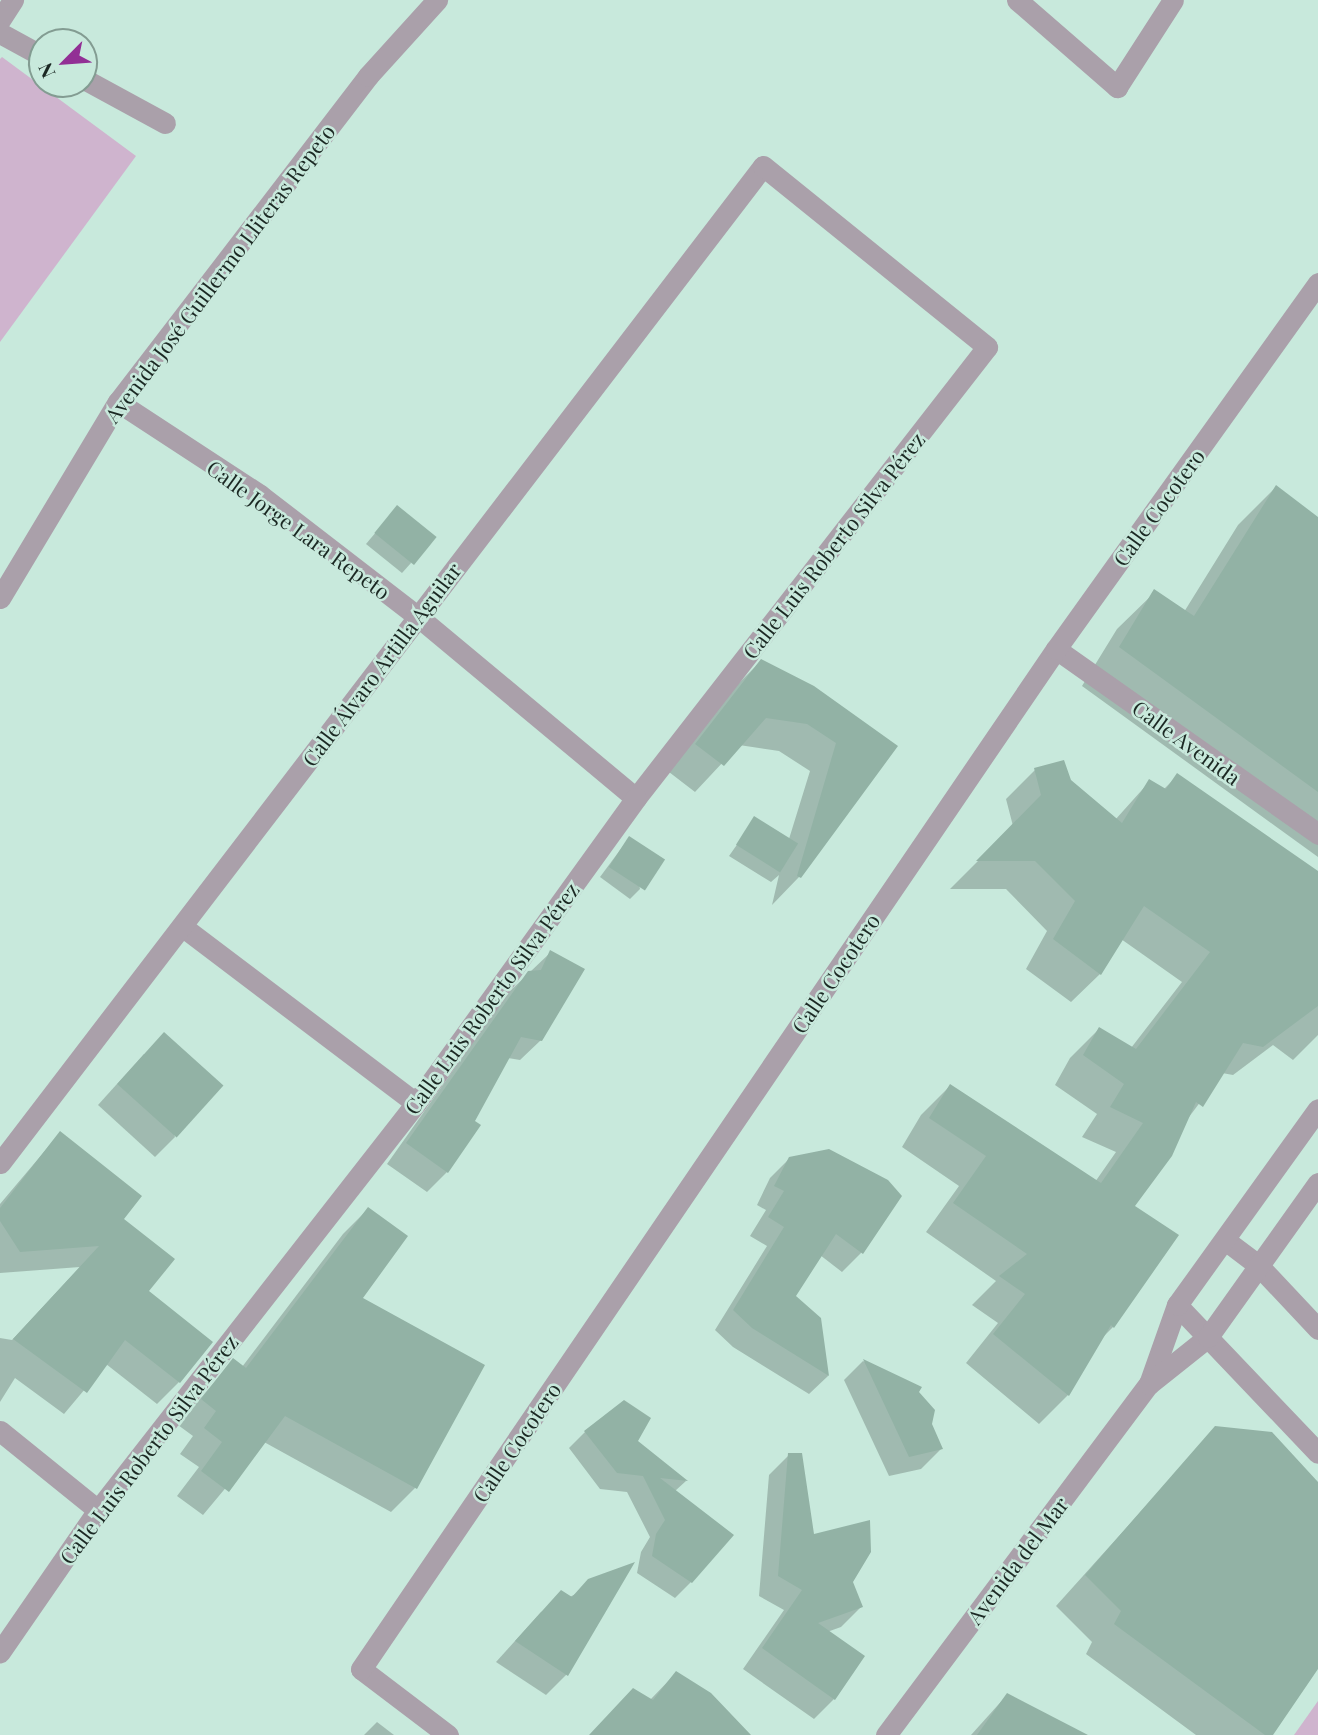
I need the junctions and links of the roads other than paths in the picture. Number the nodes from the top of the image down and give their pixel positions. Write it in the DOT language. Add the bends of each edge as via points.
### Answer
graph roads {
  1 [pos="13,0"];
  2 [pos="437,0"];
  3 [pos="1017,0"];
  4 [pos="1173,0"];
  5 [pos="0,20"];
  6 [pos="0,33"];
  7 [pos="28,48"];
  8 [pos="98,87"];
  9 [pos="165,123"];
  10 [pos="763,166"];
  11 [pos="1318,283"];
  12 [pos="118,402"];
  13 [pos="0,598"];
  14 [pos="416,615"];
  15 [pos="1056,649"];
  16 [pos="636,798"];
  17 [pos="1318,834"];
  18 [pos="183,927"];
  19 [pos="416,1103"];
  20 [pos="1318,1109"];
  21 [pos="0,1163"];
  22 [pos="1318,1183"];
  23 [pos="1225,1240"];
  24 [pos="1258,1265"];
  25 [pos="1177,1305"];
  26 [pos="1318,1329"];
  27 [pos="1208,1337"];
  28 [pos="1149,1384"];
  29 [pos="0,1431"];
  30 [pos="1318,1452"];
  31 [pos="98,1510"];
  32 [pos="0,1651"];
  33 [pos="448,1735"];
  34 [pos="886,1735"];
  1 -- 5 [label="street"];
  2 -- 12 [label="street, Avenida José Guillermo Lliteras Repeto" via="368,76"];
  3 -- 4 [label="street" via="1117,87"];
  6 -- 7 [label="street"];
  8 -- 9 [label="street"];
  10 -- 14 [label="street, Calle Álvaro Artilla Aguilar"];
  10 -- 16 [label="street, Calle Luis Roberto Silva Pérez" via="987,347"];
  11 -- 15 [label="street, Calle Cocotero"];
  12 -- 13 [label="street, Avenida José Guillermo Lliteras Repeto"];
  12 -- 14 [label="street, Calle Jorge Lara Repeto" via="260,495"];
  14 -- 16 [label="street, Calle Jorge Lara Repeto"];
  14 -- 18 [label="street, Calle Álvaro Artilla Aguilar"];
  15 -- 17 [label="street, Calle Avenida"];
  15 -- 33 [label="street, Calle Cocotero" via="361,1669"];
  16 -- 19 [label="street, Calle Luis Roberto Silva Pérez"];
  18 -- 19 [label="street"];
  18 -- 21 [label="street, Calle Álvaro Artilla Aguilar"];
  19 -- 31 [label="street, Calle Luis Roberto Silva Pérez"];
  20 -- 23 [label="street, Avenida del Mar"];
  22 -- 24 [label="street, Avenida del Mar"];
  23 -- 24 [label="street"];
  23 -- 25 [label="street, Avenida del Mar"];
  24 -- 26 [label="street"];
  24 -- 27 [label="street, Avenida del Mar"];
  25 -- 27 [label="street"];
  25 -- 28 [label="street, Avenida del Mar"];
  27 -- 28 [label="street, Avenida del Mar"];
  27 -- 30 [label="street"];
  28 -- 34 [label="street, Avenida del Mar"];
  29 -- 31 [label="street"];
  31 -- 32 [label="street, Calle Luis Roberto Silva Pérez"];
}
